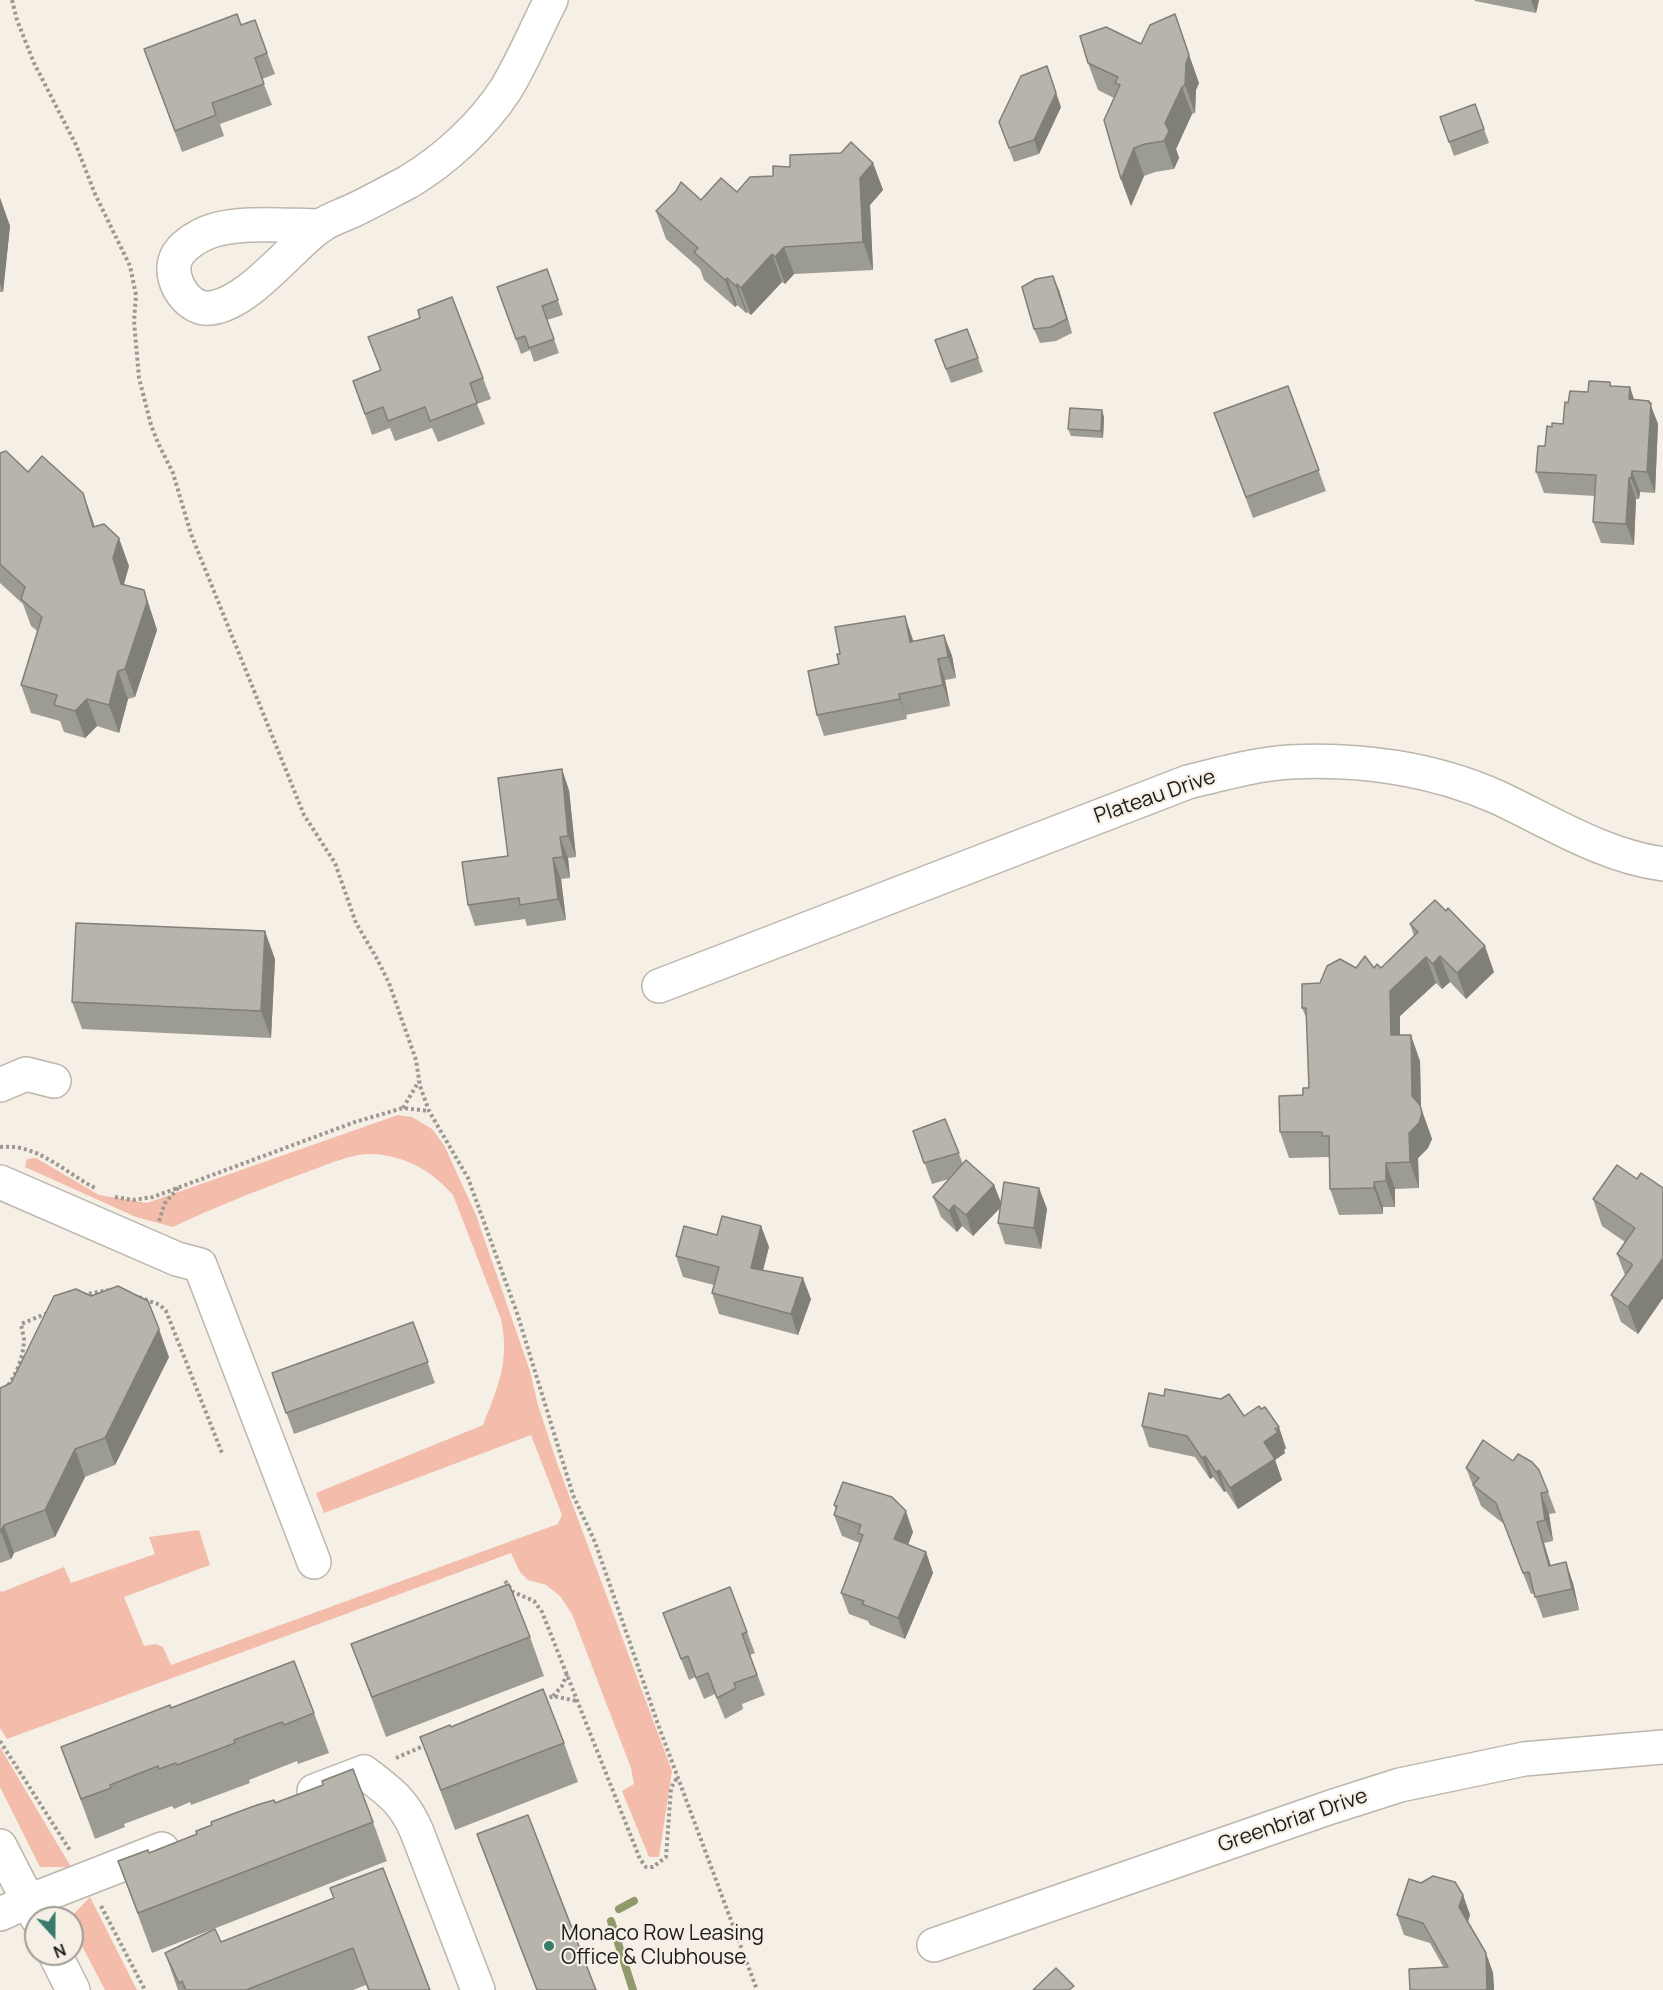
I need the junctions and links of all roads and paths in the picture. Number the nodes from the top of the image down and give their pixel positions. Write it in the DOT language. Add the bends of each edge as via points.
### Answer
graph roads {
  1 [pos="12,0"];
  2 [pos="551,0"];
  3 [pos="321,226"];
  4 [pos="1663,864"];
  5 [pos="659,986"];
  6 [pos="54,1081"];
  7 [pos="419,1081"];
  8 [pos="0,1085"];
  9 [pos="403,1108"];
  10 [pos="429,1111"];
  11 [pos="0,1147"];
  12 [pos="0,1182"];
  13 [pos="180,1186"];
  14 [pos="103,1192"];
  15 [pos="112,1196"];
  16 [pos="150,1248"];
  17 [pos="109,1290"];
  18 [pos="129,1293"];
  19 [pos="78,1297"];
  20 [pos="59,1306"];
  21 [pos="0,1394"];
  22 [pos="222,1453"];
  23 [pos="314,1562"];
  24 [pos="505,1581"];
  25 [pos="568,1674"];
  26 [pos="553,1696"];
  27 [pos="542,1701"];
  28 [pos="578,1701"];
  29 [pos="434,1742"];
  30 [pos="1663,1747"];
  31 [pos="364,1772"];
  32 [pos="678,1776"];
  33 [pos="287,1802"];
  34 [pos="187,1840"];
  35 [pos="0,1846"];
  36 [pos="22,1911"];
  37 [pos="934,1946"];
  38 [pos="61,1966"];
  39 [pos="73,1990"];
  40 [pos="478,1990"];
  41 [pos="757,1990"];
  1 -- 7 [label="path" via="34,63 130,266 136,295 139,378 151,425 173,473 191,534 304,815 335,863 356,923 389,983 416,1060"];
  2 -- 3 [label="street" via="506,89 455,147 410,180"];
  4 -- 5 [label="street, Plateau Drive" via="1591,844 1497,797 1447,779 1396,767 1350,762 1260,765 1177,786"];
  6 -- 8 [label="street" via="26,1074"];
  7 -- 9 [label="path"];
  7 -- 10 [label="path"];
  9 -- 10 [label="path"];
  9 -- 13 [label="path"];
  10 -- 32 [label="path" via="468,1178 517,1313 573,1495 595,1542"];
  11 -- 14 [label="path" via="36,1152"];
  12 -- 16 [label="street"];
  13 -- 15 [label="path" via="133,1200"];
  13 -- 16 [label="path" via="165,1203"];
  16 -- 23 [label="street" via="200,1265"];
  17 -- 19 [label="path"];
  18 -- 22 [label="path" via="166,1311"];
  20 -- 21 [label="path" via="21,1324 24,1340 19,1365"];
  24 -- 25 [label="path" via="513,1592 534,1601 542,1612"];
  25 -- 26 [label="path"];
  25 -- 28 [label="path"];
  26 -- 27 [label="path"];
  26 -- 28 [label="path"];
  28 -- 32 [label="path" via="646,1867 653,1867 666,1857 671,1788"];
  29 -- 31 [label="path"];
  30 -- 37 [label="street, Greenbriar Drive" via="1524,1759 1400,1785"];
  31 -- 33 [label="street"];
  31 -- 40 [label="street" via="398,1798 409,1813"];
  32 -- 41 [label="path"];
  34 -- 36 [label="street"];
  35 -- 36 [label="street"];
  38 -- 39 [label="street"];
}
